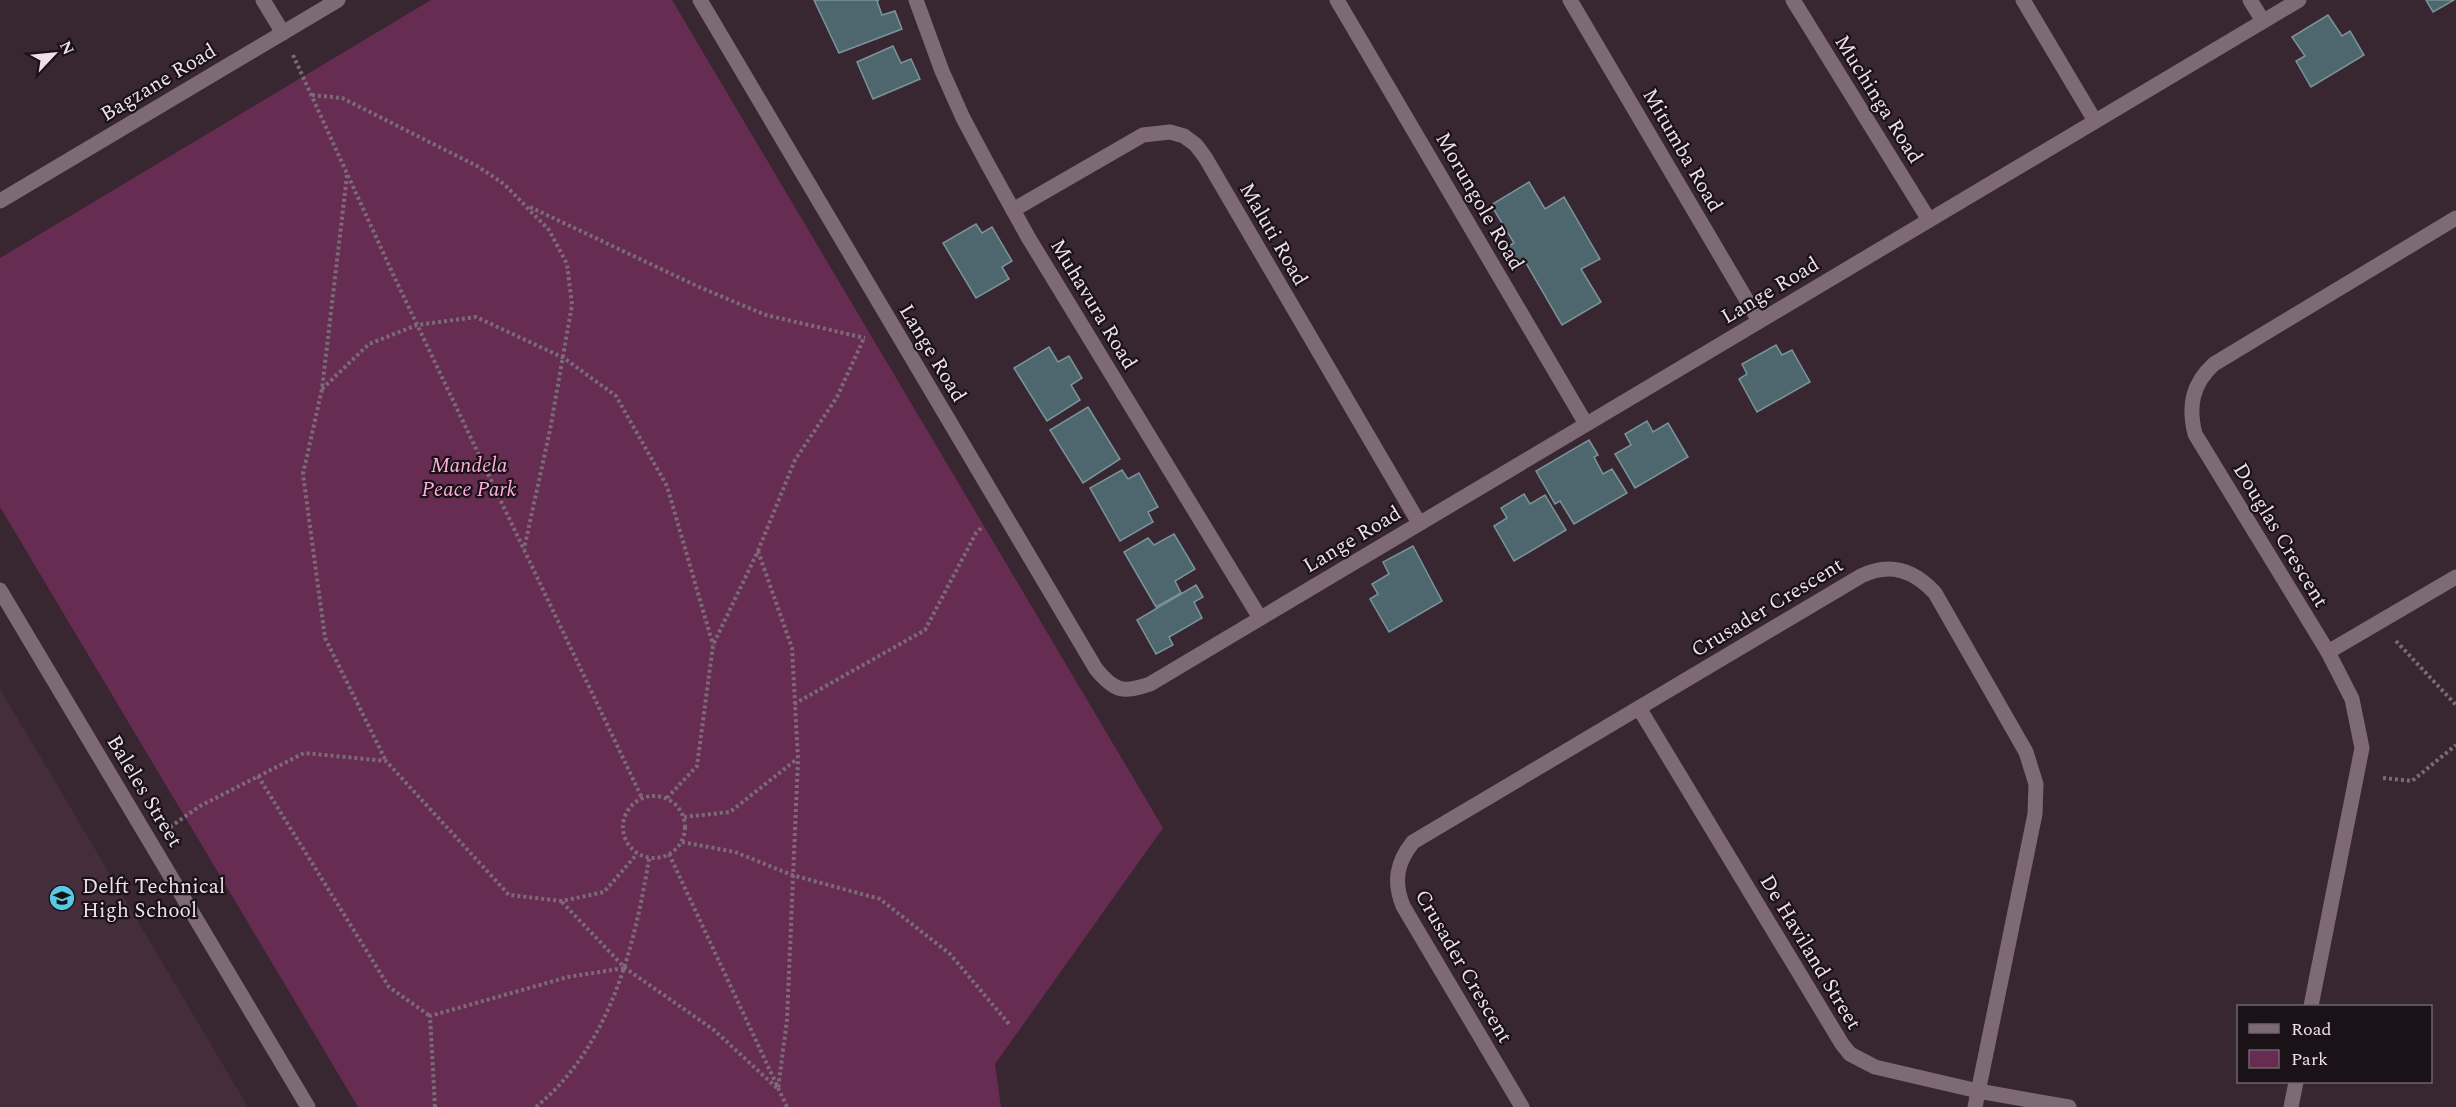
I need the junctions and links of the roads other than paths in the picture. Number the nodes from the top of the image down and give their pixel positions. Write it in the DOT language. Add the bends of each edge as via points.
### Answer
graph roads {
  1 [pos="263,0"];
  2 [pos="338,0"];
  3 [pos="700,0"];
  4 [pos="916,0"];
  5 [pos="1337,0"];
  6 [pos="1570,0"];
  7 [pos="1793,0"];
  8 [pos="2023,0"];
  9 [pos="2250,0"];
  10 [pos="2299,0"];
  11 [pos="2263,21"];
  12 [pos="283,33"];
  13 [pos="2095,121"];
  14 [pos="0,201"];
  15 [pos="1013,210"];
  16 [pos="2456,218"];
  17 [pos="1929,220"];
  18 [pos="1759,321"];
  19 [pos="1586,424"];
  20 [pos="1419,523"];
  21 [pos="2456,577"];
  22 [pos="0,590"];
  23 [pos="1260,618"];
  24 [pos="2328,652"];
  25 [pos="1639,708"];
  26 [pos="2311,1005"];
  27 [pos="2296,1083"];
  28 [pos="1978,1091"];
  29 [pos="308,1107"];
  30 [pos="1522,1107"];
  31 [pos="1975,1107"];
  32 [pos="2069,1107"];
  33 [pos="2291,1107"];
  1 -- 12 [label="street"];
  2 -- 12 [label="street, Bagzane Road"];
  3 -- 23 [label="street, Lange Road" via="1106,681 1119,690 1150,684"];
  4 -- 15 [label="street, Muhavura Road" via="963,118"];
  5 -- 19 [label="street, Morungole Road"];
  6 -- 18 [label="street, Mitumba Road"];
  7 -- 17 [label="street, Muchinga Road"];
  8 -- 13 [label="street"];
  9 -- 11 [label="street"];
  10 -- 11 [label="street, Lange Road"];
  11 -- 13 [label="street, Lange Road"];
  12 -- 14 [label="street, Bagzane Road"];
  13 -- 17 [label="street, Lange Road"];
  15 -- 20 [label="street, Maluti Road" via="1143,135 1170,132 1196,145"];
  15 -- 23 [label="street, Muhavura Road"];
  16 -- 24 [label="street, Douglas Crescent" via="2214,364 2193,395 2191,414 2196,434"];
  17 -- 18 [label="street, Lange Road"];
  18 -- 19 [label="street, Lange Road"];
  19 -- 20 [label="street, Lange Road"];
  20 -- 23 [label="street, Lange Road"];
  21 -- 24 [label="street"];
  22 -- 29 [label="street, Baleles Street"];
  24 -- 26 [label="street, Douglas Crescent" via="2352,699 2362,748"];
  25 -- 28 [label="street, De Haviland Street" via="1850,1054 1875,1067"];
  25 -- 28 [label="street, Crusader Crescent" via="1873,570 1898,569 1911,573 1929,587 2026,752 2036,784 2035,814"];
  25 -- 30 [label="street, Crusader Crescent" via="1413,842 1398,869 1396,882 1403,906"];
  27 -- 33 [label="street"];
  28 -- 31 [label="street, Crusader Crescent"];
  28 -- 32 [label="street, De Haviland Street"];
}
